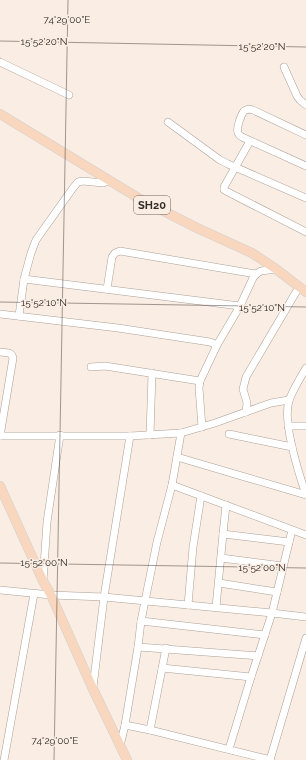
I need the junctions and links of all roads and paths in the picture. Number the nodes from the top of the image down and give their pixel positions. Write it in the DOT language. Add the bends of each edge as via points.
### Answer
graph roads {
  1 [pos="0,62"];
  2 [pos="284,67"];
  3 [pos="69,95"];
  4 [pos="306,105"];
  5 [pos="0,114"];
  6 [pos="168,122"];
  7 [pos="306,135"];
  8 [pos="250,141"];
  9 [pos="306,166"];
  10 [pos="236,167"];
  11 [pos="109,181"];
  12 [pos="306,198"];
  13 [pos="306,232"];
  14 [pos="276,269"];
  15 [pos="256,274"];
  16 [pos="24,279"];
  17 [pos="106,289"];
  18 [pos="302,289"];
  19 [pos="240,306"];
  20 [pos="0,314"];
  21 [pos="19,316"];
  22 [pos="217,345"];
  23 [pos="0,352"];
  24 [pos="91,367"];
  25 [pos="306,368"];
  26 [pos="152,373"];
  27 [pos="200,380"];
  28 [pos="289,400"];
  29 [pos="246,412"];
  30 [pos="288,426"];
  31 [pos="306,426"];
  32 [pos="202,427"];
  33 [pos="182,432"];
  34 [pos="229,434"];
  35 [pos="150,435"];
  36 [pos="0,436"];
  37 [pos="60,436"];
  38 [pos="130,436"];
  39 [pos="292,447"];
  40 [pos="177,457"];
  41 [pos="303,480"];
  42 [pos="172,485"];
  43 [pos="0,486"];
  44 [pos="306,495"];
  45 [pos="201,496"];
  46 [pos="226,505"];
  47 [pos="292,530"];
  48 [pos="224,534"];
  49 [pos="306,535"];
  50 [pos="289,542"];
  51 [pos="221,558"];
  52 [pos="283,566"];
  53 [pos="43,581"];
  54 [pos="219,583"];
  55 [pos="0,590"];
  56 [pos="277,592"];
  57 [pos="34,594"];
  58 [pos="51,595"];
  59 [pos="104,597"];
  60 [pos="145,601"];
  61 [pos="188,605"];
  62 [pos="216,607"];
  63 [pos="272,613"];
  64 [pos="306,617"];
  65 [pos="141,621"];
  66 [pos="265,635"];
  67 [pos="306,638"];
  68 [pos="138,647"];
  69 [pos="166,648"];
  70 [pos="258,656"];
  71 [pos="162,668"];
  72 [pos="250,677"];
  73 [pos="92,688"];
  74 [pos="125,725"];
  75 [pos="150,730"];
  76 [pos="120,746"];
  77 [pos="229,749"];
  78 [pos="4,760"];
  79 [pos="127,760"];
  80 [pos="270,760"];
  1 -- 3 [label="street"];
  2 -- 4 [label="street" via="297,96"];
  5 -- 11 [label="main road, SH20"];
  6 -- 10 [label="street" via="220,160"];
  7 -- 8 [label="street" via="250,109 243,113 237,130 238,134"];
  8 -- 9 [label="street"];
  8 -- 10 [label="street"];
  10 -- 12 [label="street"];
  10 -- 13 [label="street" via="224,190"];
  11 -- 14 [label="main road, SH20" via="159,209 252,253"];
  11 -- 16 [label="street" via="78,182 36,240"];
  14 -- 15 [label="street"];
  14 -- 18 [label="main road, SH20"];
  15 -- 17 [label="street" via="120,251 112,257"];
  15 -- 19 [label="street"];
  16 -- 17 [label="street"];
  16 -- 21 [label="street"];
  17 -- 19 [label="street"];
  18 -- 29 [label="street" via="246,377 243,390"];
  19 -- 22 [label="street"];
  20 -- 21 [label="street"];
  21 -- 22 [label="street" via="118,328"];
  22 -- 27 [label="street"];
  23 -- 36 [label="street" via="9,353 13,358"];
  24 -- 26 [label="street" via="105,366"];
  25 -- 28 [label="street"];
  26 -- 27 [label="street"];
  26 -- 35 [label="street"];
  27 -- 32 [label="street"];
  28 -- 29 [label="street"];
  28 -- 30 [label="street"];
  29 -- 32 [label="street"];
  30 -- 31 [label="street"];
  30 -- 39 [label="street"];
  32 -- 33 [label="street"];
  33 -- 35 [label="street"];
  33 -- 40 [label="street"];
  34 -- 39 [label="street"];
  35 -- 38 [label="street"];
  36 -- 37 [label="street"];
  37 -- 38 [label="street"];
  37 -- 53 [label="street"];
  38 -- 59 [label="street"];
  39 -- 41 [label="street"];
  40 -- 42 [label="street"];
  40 -- 44 [label="street"];
  41 -- 44 [label="street"];
  42 -- 45 [label="street"];
  42 -- 60 [label="street"];
  43 -- 53 [label="main road"];
  45 -- 46 [label="street"];
  45 -- 61 [label="street"];
  46 -- 47 [label="street"];
  46 -- 48 [label="street"];
  47 -- 49 [label="street"];
  47 -- 50 [label="street"];
  48 -- 50 [label="street"];
  48 -- 51 [label="street"];
  50 -- 52 [label="street"];
  51 -- 52 [label="street"];
  51 -- 54 [label="street"];
  52 -- 56 [label="street"];
  53 -- 58 [label="main road"];
  54 -- 56 [label="street"];
  54 -- 62 [label="street"];
  55 -- 57 [label="street"];
  56 -- 63 [label="street"];
  57 -- 58 [label="street"];
  57 -- 78 [label="street"];
  58 -- 59 [label="street"];
  58 -- 73 [label="main road"];
  59 -- 60 [label="street"];
  59 -- 73 [label="street"];
  60 -- 61 [label="street"];
  60 -- 65 [label="street"];
  61 -- 62 [label="street"];
  62 -- 63 [label="street"];
  63 -- 64 [label="street"];
  63 -- 66 [label="street"];
  65 -- 66 [label="street"];
  65 -- 68 [label="street"];
  66 -- 70 [label="street"];
  67 -- 80 [label="street"];
  68 -- 69 [label="street"];
  68 -- 74 [label="street"];
  69 -- 70 [label="street"];
  69 -- 71 [label="street"];
  70 -- 72 [label="street"];
  71 -- 72 [label="street"];
  71 -- 75 [label="street"];
  72 -- 77 [label="street"];
  73 -- 76 [label="main road"];
  74 -- 75 [label="street"];
  74 -- 76 [label="street"];
  75 -- 77 [label="street"];
  76 -- 79 [label="main road"];
  77 -- 80 [label="street"];
}
